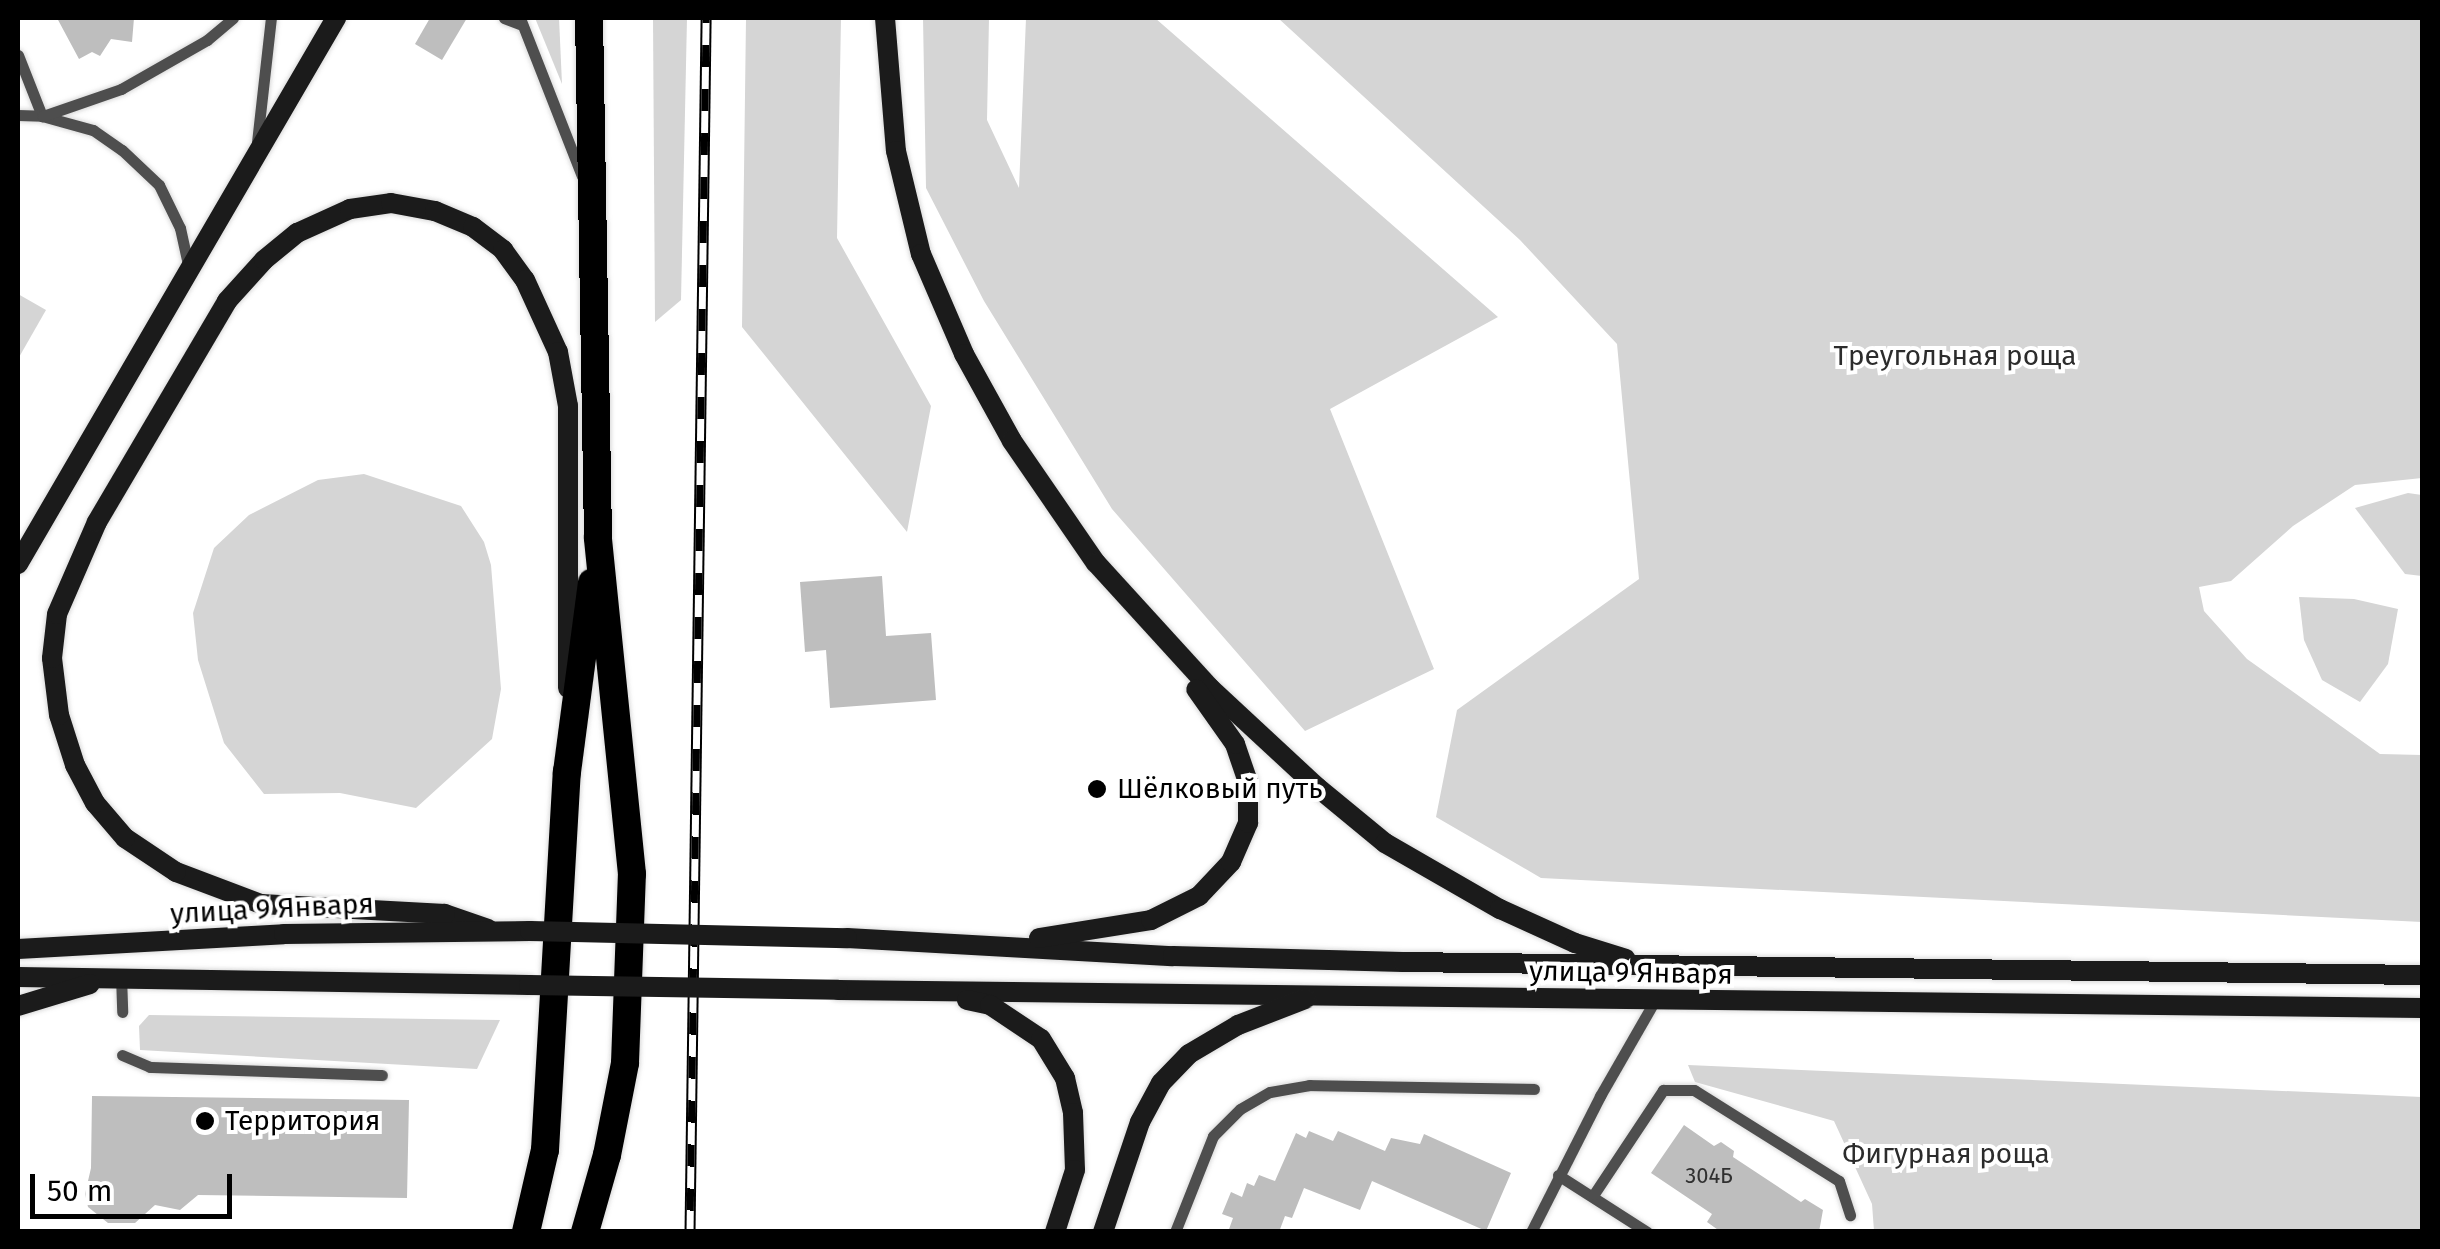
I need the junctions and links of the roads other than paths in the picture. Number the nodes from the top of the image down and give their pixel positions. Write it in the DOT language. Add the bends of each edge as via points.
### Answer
graph roads {
  1 [pos="232,18"];
  2 [pos="271,18"];
  3 [pos="336,18"];
  4 [pos="504,18"];
  5 [pos="588,18"];
  6 [pos="886,18"];
  7 [pos="520,21"];
  8 [pos="18,55"];
  9 [pos="18,115"];
  10 [pos="42,116"];
  11 [pos="256,155"];
  12 [pos="592,202"];
  13 [pos="189,270"];
  14 [pos="598,537"];
  15 [pos="18,564"];
  16 [pos="1141,616"];
  17 [pos="567,772"];
  18 [pos="488,929"];
  19 [pos="988,944"];
  20 [pos="18,948"];
  21 [pos="1654,968"];
  22 [pos="2422,975"];
  23 [pos="121,976"];
  24 [pos="18,978"];
  25 [pos="922,990"];
  26 [pos="1316,994"];
  27 [pos="1654,1002"];
  28 [pos="18,1006"];
  29 [pos="2422,1008"];
  30 [pos="122,1012"];
  31 [pos="122,1055"];
  32 [pos="382,1074"];
  33 [pos="1534,1090"];
  34 [pos="1558,1175"];
  35 [pos="1594,1194"];
  36 [pos="1850,1215"];
  37 [pos="526,1232"];
  38 [pos="585,1232"];
  39 [pos="1054,1232"];
  40 [pos="1103,1232"];
  41 [pos="1174,1232"];
  42 [pos="1531,1232"];
  43 [pos="1647,1232"];
  1 -- 10 [label="lane" via="208,40 120,89"];
  2 -- 11 [label="lane"];
  3 -- 11 [label="main road"];
  4 -- 7 [label="lane"];
  5 -- 12 [label="highway"];
  6 -- 16 [label="main road" via="896,151 921,254 1012,442"];
  7 -- 12 [label="lane"];
  8 -- 10 [label="lane"];
  9 -- 10 [label="lane"];
  10 -- 13 [label="lane" via="93,130 159,185 180,228"];
  11 -- 13 [label="main road"];
  12 -- 14 [label="highway"];
  13 -- 15 [label="main road"];
  14 -- 17 [label="highway"];
  14 -- 38 [label="highway" via="632,874 626,1064"];
  16 -- 19 [label="main road" via="1235,744 1250,806 1242,840 1217,881 1151,920"];
  16 -- 21 [label="main road" via="1264,739 1385,842 1500,909"];
  17 -- 18 [label="main road" via="568,406 551,334 503,250 473,226 391,202 350,210 297,233 226,301 96,522 57,614 52,658 58,715 95,803 124,838 176,872 260,904 445,914"];
  17 -- 37 [label="highway" via="545,1150"];
  18 -- 19 [label="main road, улица 9 Января, bridge"];
  18 -- 20 [label="main road, улица 9 Января"];
  19 -- 21 [label="main road, улица 9 Января" via="1173,956"];
  21 -- 22 [label="main road, улица 9 Января"];
  23 -- 24 [label="main road, улица 9 Января"];
  23 -- 25 [label="main road, улица 9 Января, bridge"];
  23 -- 28 [label="main road"];
  23 -- 30 [label="lane"];
  25 -- 26 [label="main road, улица 9 Января"];
  25 -- 39 [label="main road" via="990,1005 1041,1040 1065,1078 1075,1170"];
  26 -- 27 [label="main road, улица 9 Января"];
  26 -- 40 [label="main road" via="1238,1025 1190,1054 1161,1083 1140,1122"];
  27 -- 29 [label="main road, улица 9 Января"];
  27 -- 34 [label="lane"];
  31 -- 32 [label="lane" via="150,1068"];
  33 -- 41 [label="lane" via="1309,1084 1270,1092 1213,1136"];
  34 -- 35 [label="lane"];
  34 -- 42 [label="lane"];
  35 -- 36 [label="lane" via="1663,1090 1694,1090 1840,1181"];
  35 -- 43 [label="lane"];
}
